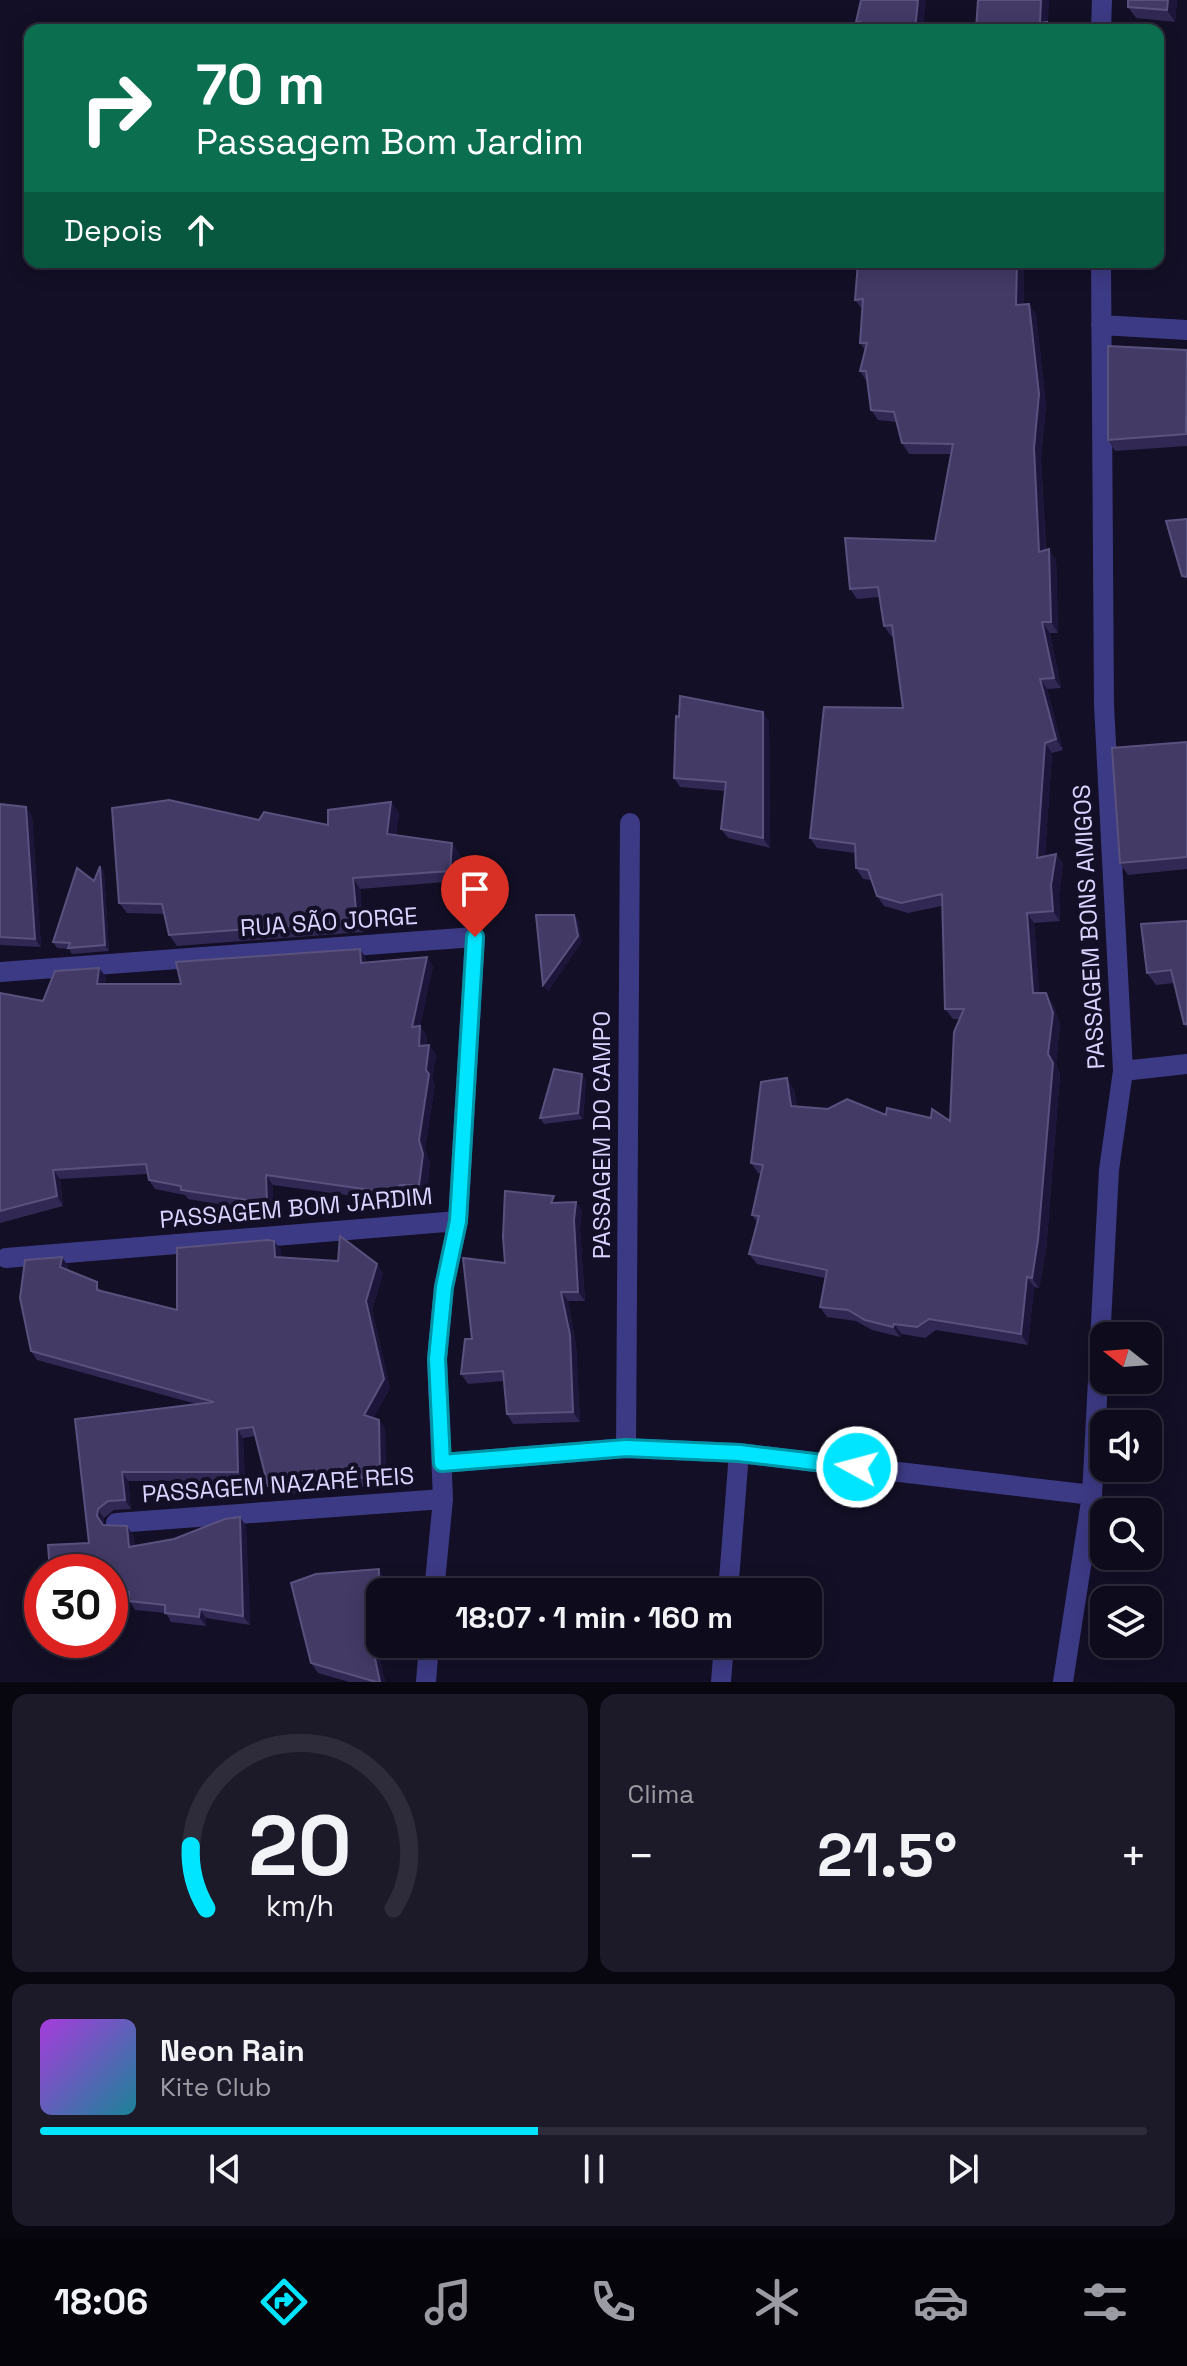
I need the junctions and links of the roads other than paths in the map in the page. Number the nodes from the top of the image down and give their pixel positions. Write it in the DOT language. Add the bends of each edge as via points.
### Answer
graph roads {
  1 [pos="1102,0"];
  2 [pos="1101,24"];
  3 [pos="1101,268"];
  4 [pos="1101,325"];
  5 [pos="1187,330"];
  6 [pos="630,823"];
  7 [pos="0,972"];
  8 [pos="1187,1064"];
  9 [pos="1123,1071"];
  10 [pos="458,1221"];
  11 [pos="6,1258"];
  12 [pos="626,1448"];
  13 [pos="739,1453"];
  14 [pos="442,1463"];
  15 [pos="1092,1495"];
  16 [pos="443,1499"];
  17 [pos="116,1523"];
  18 [pos="435,1578"];
  19 [pos="729,1578"];
  20 [pos="428,1658"];
  21 [pos="723,1658"];
  22 [pos="426,1682"];
  23 [pos="721,1682"];
  24 [pos="1063,1682"];
  1 -- 2 [label="street"];
  3 -- 4 [label="street, PASSAGEM BONS AMIGOS"];
  4 -- 5 [label="street"];
  4 -- 9 [label="street, PASSAGEM BONS AMIGOS" via="1104,705"];
  6 -- 12 [label="street, PASSAGEM DO CAMPO"];
  7 -- 10 [label="street, RUA SÃO JORGE" via="475,937"];
  8 -- 9 [label="street"];
  9 -- 15 [label="street, PASSAGEM BONS AMIGOS" via="1109,1170"];
  10 -- 11 [label="street, PASSAGEM BOM JARDIM"];
  10 -- 14 [label="street, PASSAGEM BOM JARDIM" via="437,1359"];
  12 -- 13 [label="street"];
  12 -- 14 [label="street"];
  13 -- 15 [label="street"];
  13 -- 19 [label="street"];
  14 -- 16 [label="street, PASSAGEM BOM JARDIM"];
  15 -- 24 [label="street, PASSAGEM BONS AMIGOS"];
  16 -- 17 [label="street, PASSAGEM NAZARÉ REIS"];
  16 -- 18 [label="street, PASSAGEM BOM JARDIM"];
  20 -- 22 [label="street"];
  21 -- 23 [label="street"];
}
